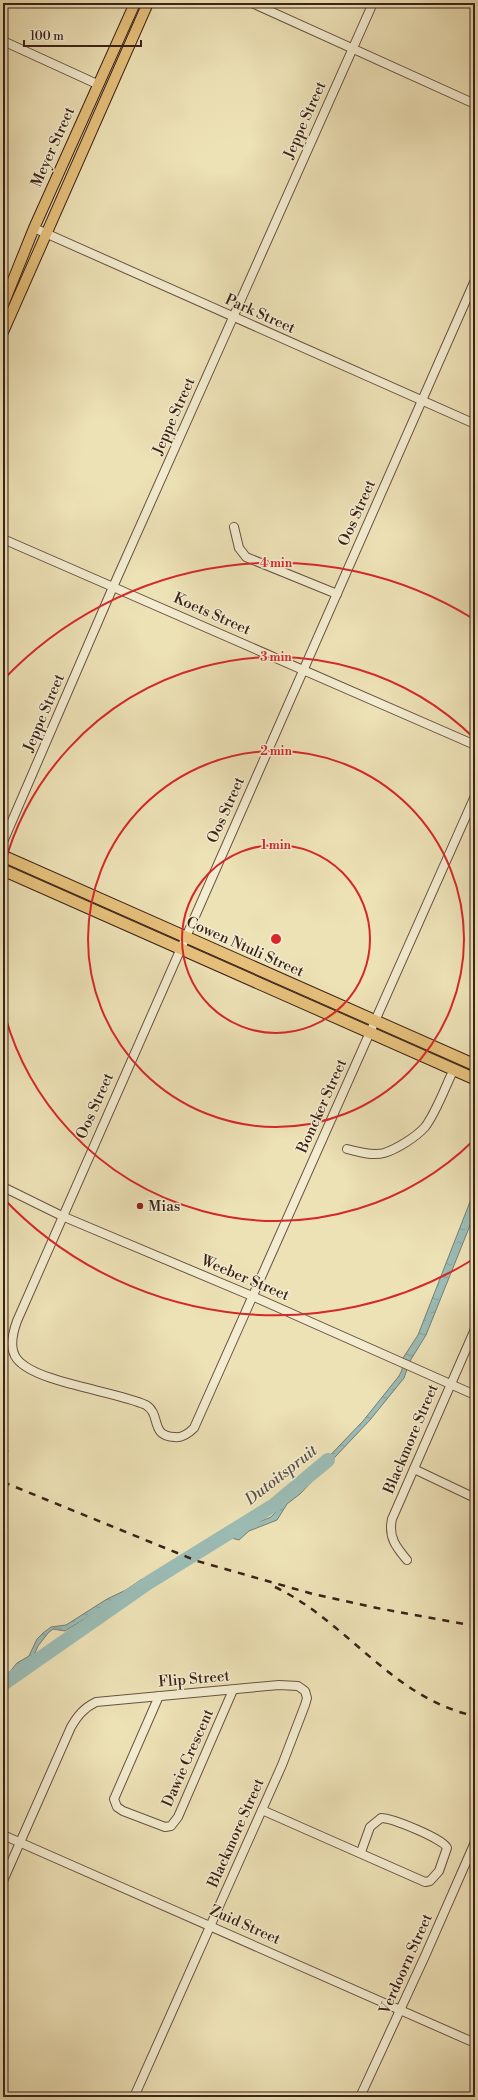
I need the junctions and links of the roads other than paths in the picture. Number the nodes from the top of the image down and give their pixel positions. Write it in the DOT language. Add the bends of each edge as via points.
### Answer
graph roads {
  1 [pos="135,3"];
  2 [pos="148,3"];
  3 [pos="252,3"];
  4 [pos="373,3"];
  5 [pos="3,42"];
  6 [pos="353,48"];
  7 [pos="97,84"];
  8 [pos="475,104"];
  9 [pos="34,228"];
  10 [pos="47,233"];
  11 [pos="475,280"];
  12 [pos="3,305"];
  13 [pos="233,318"];
  14 [pos="3,332"];
  15 [pos="422,400"];
  16 [pos="475,424"];
  17 [pos="234,527"];
  18 [pos="3,539"];
  19 [pos="114,587"];
  20 [pos="336,594"];
  21 [pos="303,670"];
  22 [pos="475,745"];
  23 [pos="475,796"];
  24 [pos="3,842"];
  25 [pos="3,856"];
  26 [pos="3,870"];
  27 [pos="183,943"];
  28 [pos="375,1021"];
  29 [pos="370,1031"];
  30 [pos="475,1065"];
  31 [pos="454,1069"];
  32 [pos="475,1079"];
  33 [pos="347,1149"];
  34 [pos="3,1188"];
  35 [pos="62,1216"];
  36 [pos="252,1296"];
  37 [pos="475,1329"];
  38 [pos="450,1384"];
  39 [pos="475,1395"];
  40 [pos="194,1428"];
  41 [pos="414,1469"];
  42 [pos="475,1498"];
  43 [pos="407,1560"];
  44 [pos="303,1688"];
  45 [pos="233,1690"];
  46 [pos="159,1696"];
  47 [pos="262,1810"];
  48 [pos="3,1835"];
  49 [pos="20,1842"];
  50 [pos="475,1842"];
  51 [pos="361,1852"];
  52 [pos="3,1881"];
  53 [pos="211,1925"];
  54 [pos="400,2010"];
  55 [pos="475,2043"];
  56 [pos="134,2097"];
  57 [pos="360,2097"];
  1 -- 7 [label="main road, Meyer Street"];
  2 -- 10 [label="main road"];
  3 -- 6 [label="street"];
  4 -- 6 [label="street, Jeppe Street"];
  5 -- 7 [label="street"];
  6 -- 8 [label="street"];
  6 -- 13 [label="street, Jeppe Street"];
  7 -- 9 [label="main road, Meyer Street"];
  9 -- 10 [label="street, Park Street"];
  9 -- 12 [label="main road, Meyer Street"];
  10 -- 13 [label="street, Park Street"];
  10 -- 14 [label="main road"];
  11 -- 15 [label="street, Oos Street"];
  13 -- 15 [label="street, Park Street"];
  13 -- 19 [label="street, Jeppe Street"];
  15 -- 16 [label="street, Park Street"];
  15 -- 20 [label="street, Oos Street"];
  17 -- 20 [label="street" via="239,548 246,557"];
  18 -- 19 [label="street, Koets Street"];
  19 -- 21 [label="street, Koets Street"];
  19 -- 24 [label="street, Jeppe Street"];
  20 -- 21 [label="street, Oos Street"];
  21 -- 22 [label="street, Koets Street"];
  21 -- 27 [label="street, Oos Street"];
  23 -- 28 [label="street, Boncker Street"];
  25 -- 27 [label="highway, Cowen Ntuli Street"];
  26 -- 27 [label="highway, Cowen Ntuli Street"];
  27 -- 28 [label="highway, Cowen Ntuli Street"];
  27 -- 29 [label="highway, Cowen Ntuli Street"];
  27 -- 35 [label="street, Oos Street"];
  28 -- 29 [label="street, Boncker Street"];
  28 -- 30 [label="highway, Cowen Ntuli Street"];
  29 -- 31 [label="highway, Cowen Ntuli Street"];
  29 -- 36 [label="street, Boncker Street"];
  31 -- 32 [label="highway, Cowen Ntuli Street"];
  31 -- 33 [label="street" via="430,1117 418,1133 383,1153"];
  34 -- 35 [label="street, Weeber Street"];
  35 -- 36 [label="street, Weeber Street"];
  35 -- 40 [label="street, Oos Street" via="14,1329 13,1350 17,1359 30,1368 74,1385 146,1405 152,1410 158,1429 164,1436 178,1438"];
  36 -- 38 [label="street, Weeber Street"];
  36 -- 40 [label="street, Boncker Street"];
  37 -- 38 [label="street, Blackmore Street"];
  38 -- 39 [label="street, Weeber Street"];
  38 -- 41 [label="street, Blackmore Street"];
  41 -- 42 [label="street"];
  41 -- 43 [label="street, Blackmore Street" via="391,1525 392,1539"];
  44 -- 45 [label="street, Flip Street" via="290,1685"];
  44 -- 47 [label="street, Blackmore Street" via="306,1693 305,1705"];
  45 -- 46 [label="street, Flip Street"];
  45 -- 46 [label="street, Dawie Crescent" via="178,1817 171,1826 165,1827 123,1811 117,1807 114,1799"];
  46 -- 49 [label="street, Flip Street" via="96,1702 87,1706 71,1727"];
  47 -- 51 [label="street"];
  47 -- 53 [label="street, Blackmore Street"];
  48 -- 49 [label="street, Zuid Street"];
  49 -- 52 [label="street"];
  49 -- 53 [label="street, Zuid Street"];
  50 -- 54 [label="street, Verdoorn Street"];
  51 -- 51 [label="street" via="425,1882 430,1881 439,1871 447,1848 446,1844 437,1839 390,1819 381,1818 370,1827"];
  53 -- 54 [label="street, Zuid Street"];
  53 -- 56 [label="street, Blackmore Street"];
  54 -- 55 [label="street, Zuid Street"];
  54 -- 57 [label="street, Verdoorn Street"];
}
